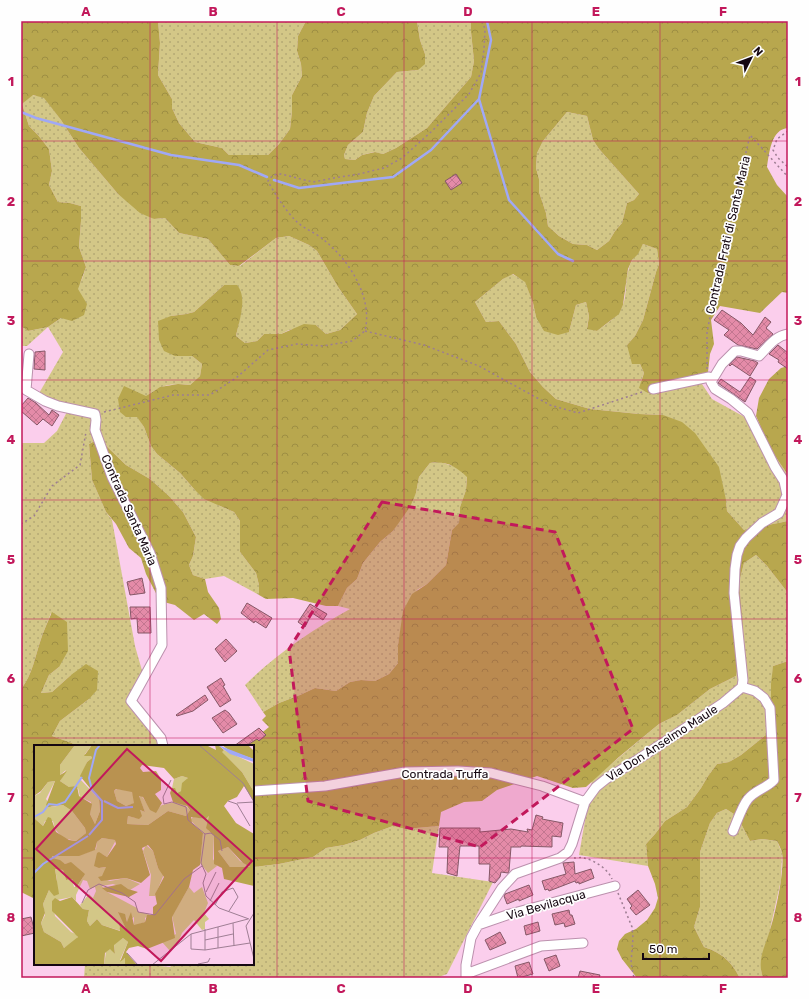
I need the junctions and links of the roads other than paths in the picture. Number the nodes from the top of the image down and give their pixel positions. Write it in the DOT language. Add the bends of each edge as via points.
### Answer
graph roads {
  1 [pos="788,334"];
  2 [pos="29,354"];
  3 [pos="709,377"];
  4 [pos="653,389"];
  5 [pos="23,392"];
  6 [pos="742,687"];
  7 [pos="164,745"];
  8 [pos="254,791"];
  9 [pos="585,802"];
  10 [pos="733,831"];
  11 [pos="615,886"];
  12 [pos="478,924"];
  13 [pos="583,944"];
  14 [pos="466,976"];
  1 -- 6 [label="street" via="773,341 759,356 741,350 735,351 722,364 711,382 715,389 731,398 748,413 784,481 787,495 779,513 762,523 746,538 737,555 734,593"];
  2 -- 5 [label="street"];
  3 -- 4 [label="street"];
  5 -- 7 [label="street, Contrada Santa Maria" via="58,406 95,414 95,430 112,477 150,553 161,588 162,645 131,701 161,738"];
  6 -- 9 [label="street, Via Don Anselmo Maule" via="723,703 606,779"];
  6 -- 10 [label="street" via="759,694 770,708 774,780 748,799"];
  8 -- 9 [label="street, Contrada Truffa" via="325,786 405,772 490,772 542,786"];
  9 -- 12 [label="street" via="568,852 560,858 515,874 502,888"];
  11 -- 12 [label="street, Via Bevilacqua"];
  12 -- 14 [label="street" via="471,938"];
  13 -- 14 [label="street" via="541,946"];
}
